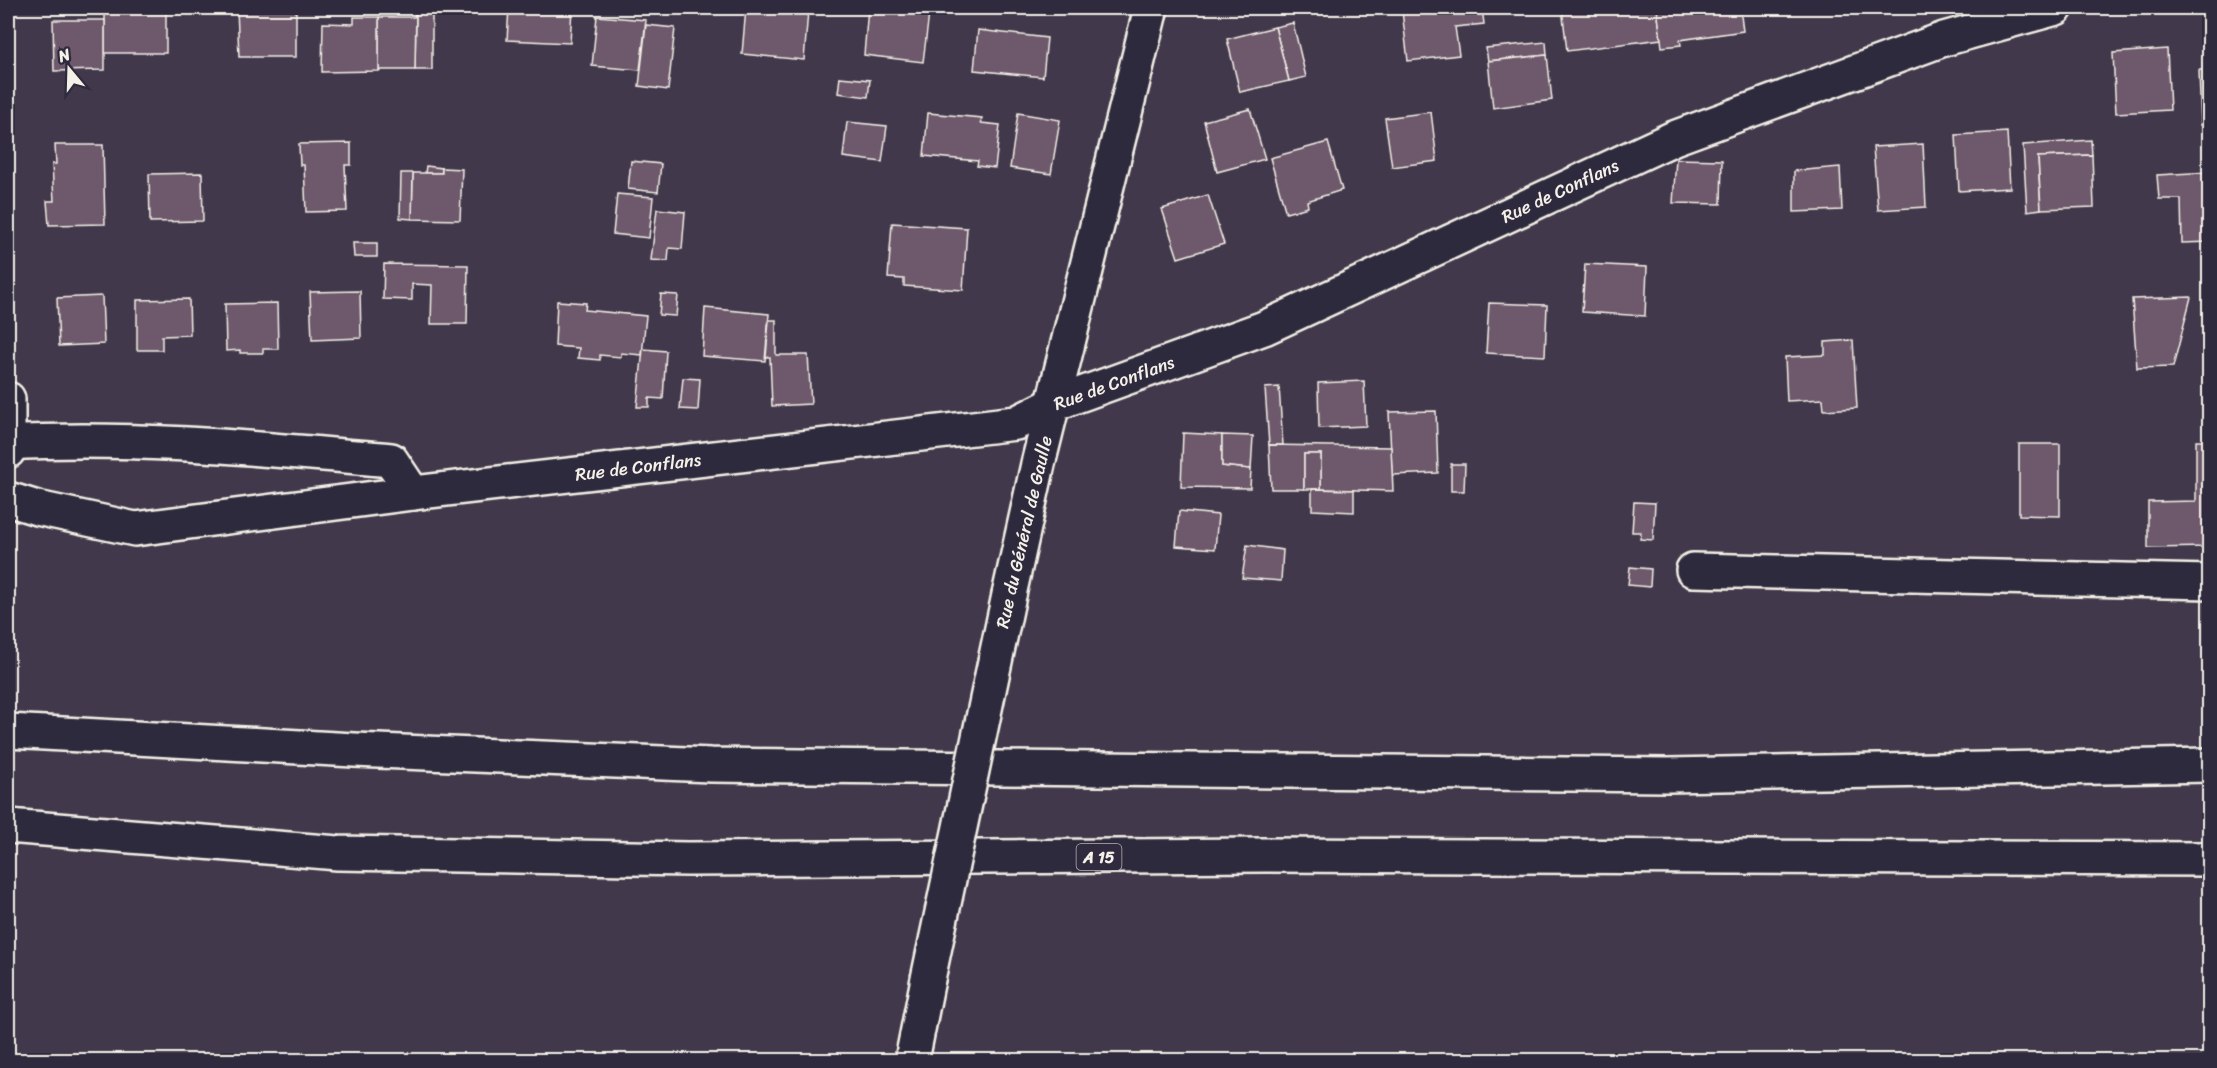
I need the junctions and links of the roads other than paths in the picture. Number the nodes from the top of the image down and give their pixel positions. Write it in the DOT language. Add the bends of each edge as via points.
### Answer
graph roads {
  1 [pos="1151,8"];
  2 [pos="2056,8"];
  3 [pos="8,399"];
  4 [pos="1054,404"];
  5 [pos="8,447"];
  6 [pos="412,493"];
  7 [pos="8,499"];
  8 [pos="1693,570"];
  9 [pos="2210,582"];
  10 [pos="8,731"];
  11 [pos="2210,765"];
  12 [pos="8,826"];
  13 [pos="2204,866"];
  14 [pos="912,1060"];
  1 -- 4 [label="main road, Rue du Général de Gaulle"];
  2 -- 4 [label="main road, Rue de Conflans" via="1944,39 1674,138 1264,328"];
  3 -- 5 [label="main road"];
  4 -- 6 [label="main road, Rue de Conflans" via="1016,423"];
  4 -- 14 [label="main road, Rue du Général de Gaulle, bridge" via="1009,595"];
  5 -- 6 [label="main road" via="149,443 391,460"];
  6 -- 7 [label="main road, Rue de Conflans" via="135,529"];
  8 -- 9 [label="main road"];
  10 -- 11 [label="main road" via="711,765 1668,775"];
  12 -- 13 [label="main road, A 15" via="338,853 688,860 1252,855"];
}
